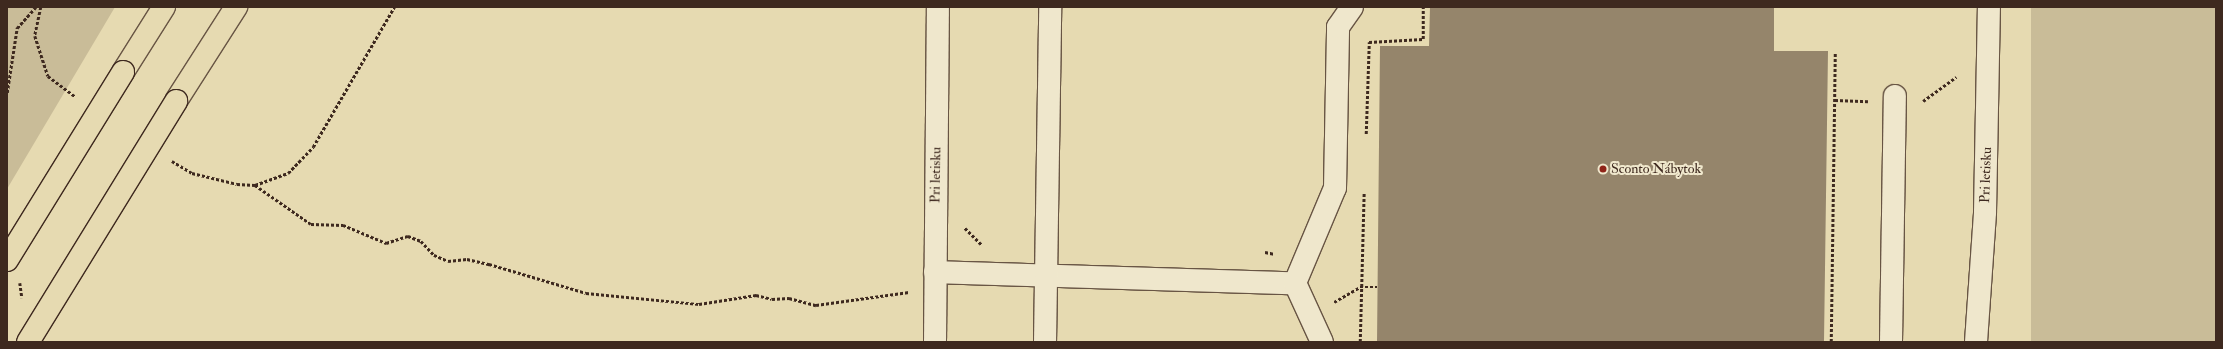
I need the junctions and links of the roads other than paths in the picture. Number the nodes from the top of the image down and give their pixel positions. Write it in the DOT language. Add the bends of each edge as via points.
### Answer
graph roads {
  1 [pos="164,7"];
  2 [pos="236,7"];
  3 [pos="938,7"];
  4 [pos="1050,7"];
  5 [pos="1352,7"];
  6 [pos="1989,7"];
  7 [pos="1895,96"];
  8 [pos="7,260"];
  9 [pos="1045,274"];
  10 [pos="935,280"];
  11 [pos="1295,283"];
  12 [pos="28,342"];
  13 [pos="934,342"];
  14 [pos="1045,342"];
  15 [pos="1322,342"];
  16 [pos="1891,342"];
  17 [pos="1976,342"];
  1 -- 8 [label="highway, bridge"];
  2 -- 12 [label="highway, bridge"];
  3 -- 10 [label="street, Pri letisku"];
  4 -- 9 [label="street"];
  5 -- 11 [label="street" via="1338,27 1335,188"];
  6 -- 17 [label="street, Pri letisku" via="1985,212"];
  7 -- 16 [label="street"];
  9 -- 10 [label="street"];
  9 -- 11 [label="street"];
  9 -- 14 [label="street"];
  10 -- 13 [label="street, Pri letisku"];
  11 -- 15 [label="street"];
}
